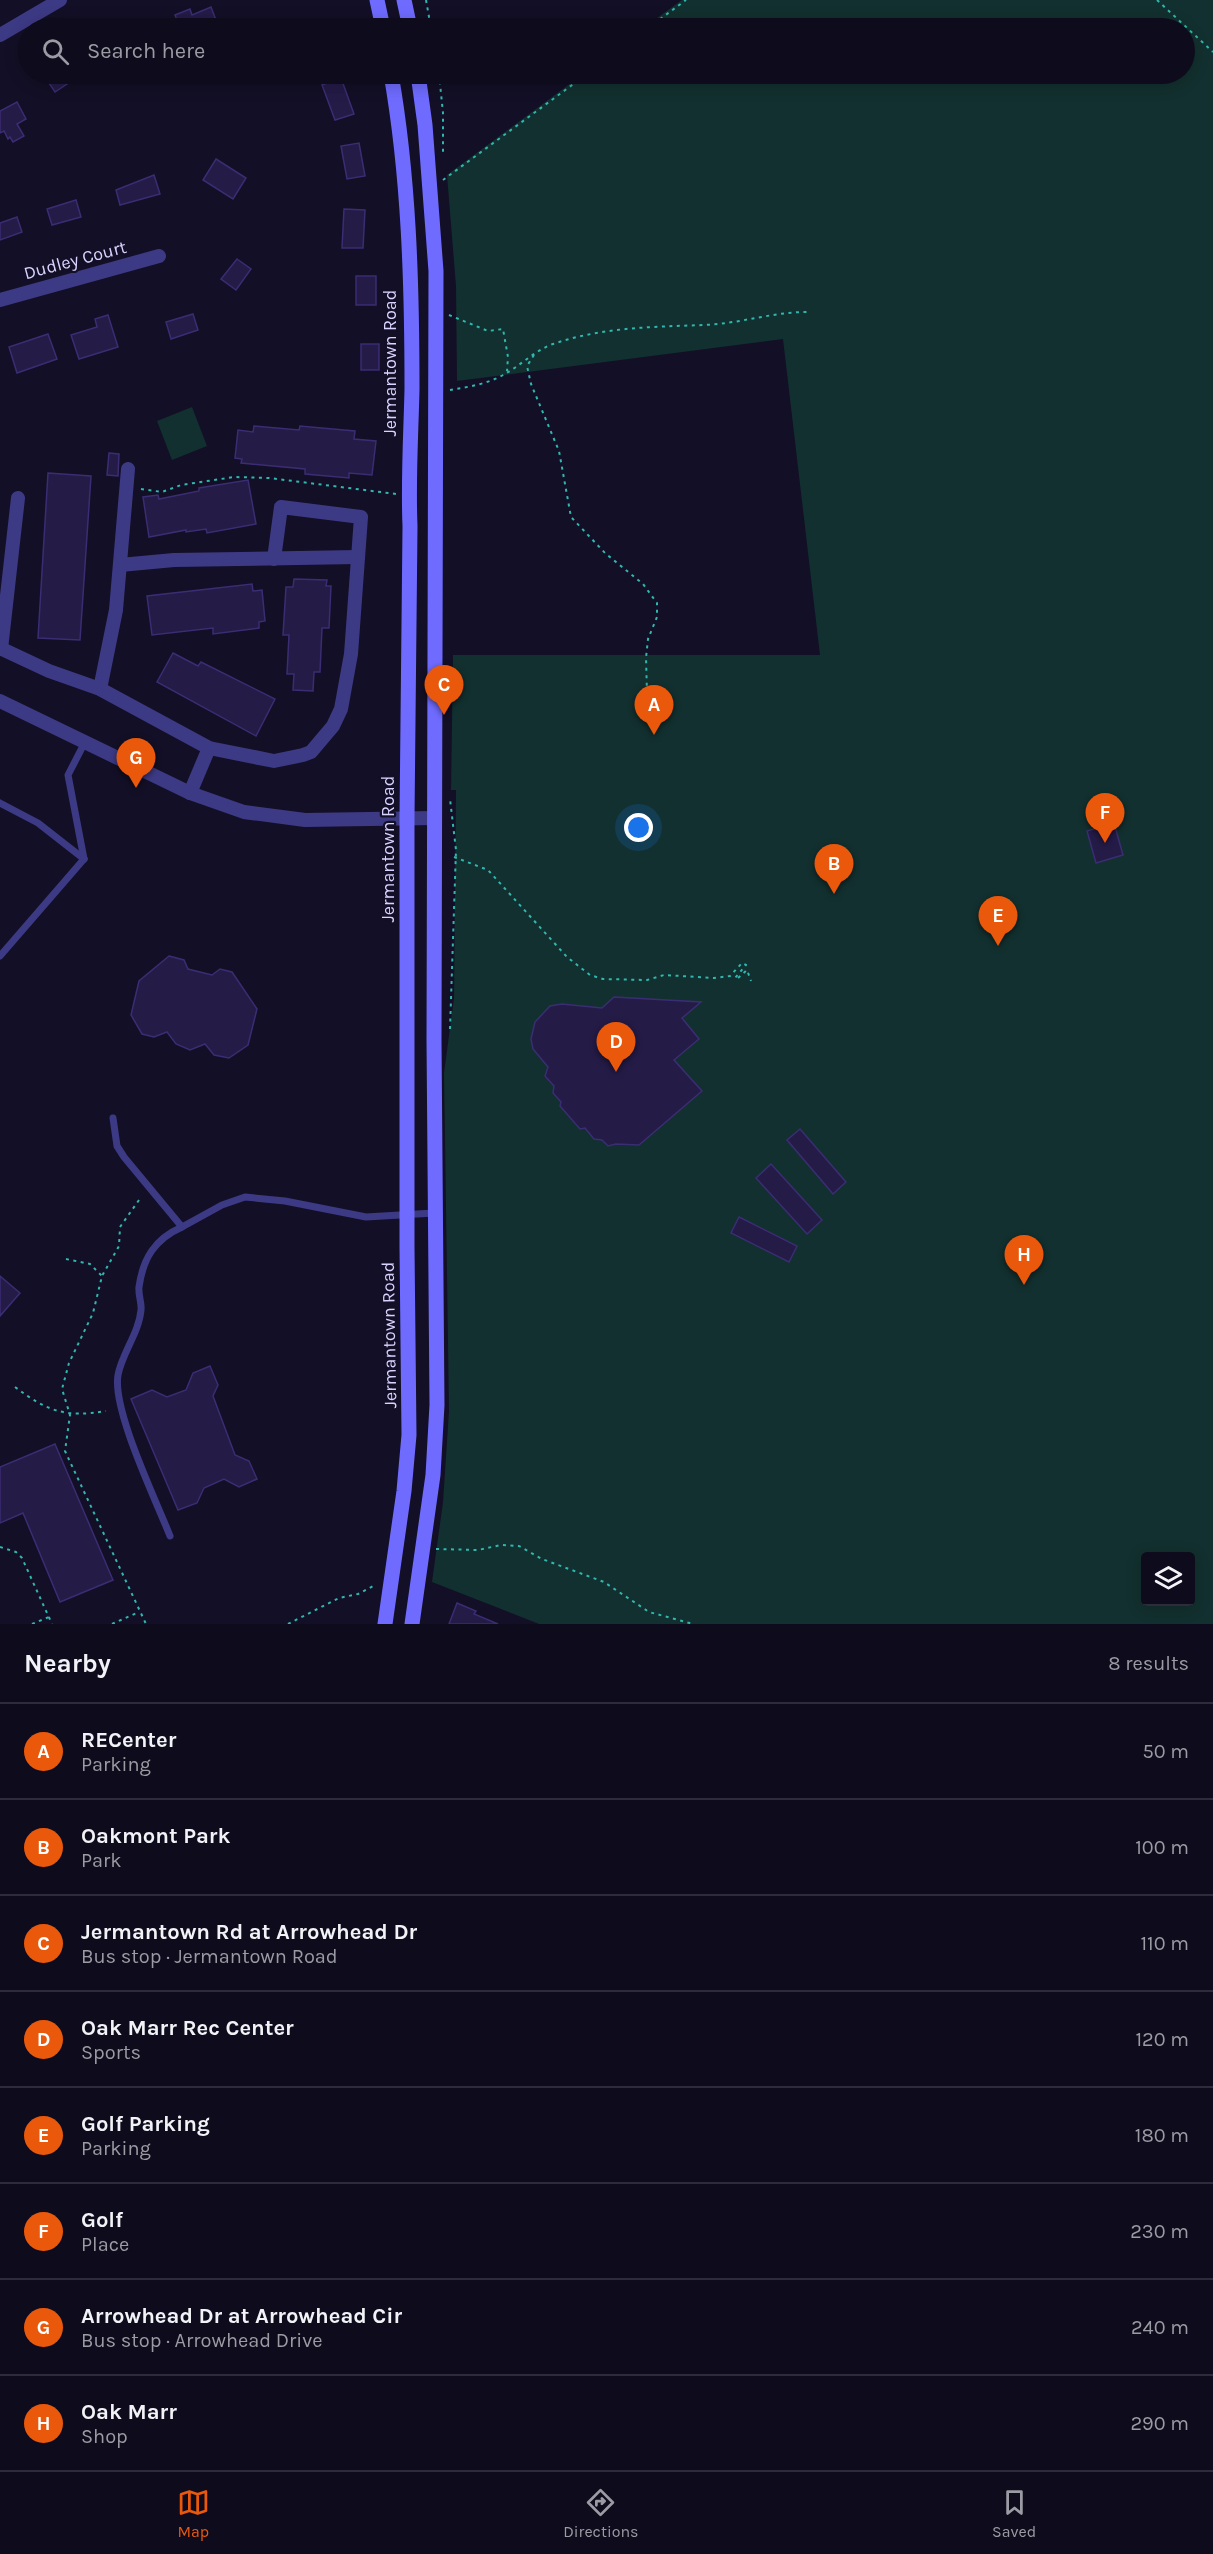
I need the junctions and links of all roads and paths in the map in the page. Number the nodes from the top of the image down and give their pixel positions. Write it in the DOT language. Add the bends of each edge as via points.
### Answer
graph roads {
  1 [pos="60,0"];
  2 [pos="377,0"];
  3 [pos="405,0"];
  4 [pos="426,0"];
  5 [pos="686,0"];
  6 [pos="1157,0"];
  7 [pos="26,18"];
  8 [pos="381,18"];
  9 [pos="408,18"];
  10 [pos="429,18"];
  11 [pos="662,18"];
  12 [pos="1176,18"];
  13 [pos="18,23"];
  14 [pos="0,35"];
  15 [pos="1195,35"];
  16 [pos="1213,52"];
  17 [pos="392,84"];
  18 [pos="420,84"];
  19 [pos="573,84"];
  20 [pos="443,180"];
  21 [pos="159,256"];
  22 [pos="0,300"];
  23 [pos="807,312"];
  24 [pos="450,315"];
  25 [pos="536,353"];
  26 [pos="507,372"];
  27 [pos="437,390"];
  28 [pos="128,469"];
  29 [pos="126,488"];
  30 [pos="399,494"];
  31 [pos="18,498"];
  32 [pos="358,557"];
  33 [pos="274,559"];
  34 [pos="120,565"];
  35 [pos="1,649"];
  36 [pos="100,689"];
  37 [pos="647,693"];
  38 [pos="0,701"];
  39 [pos="85,742"];
  40 [pos="209,748"];
  41 [pos="448,792"];
  42 [pos="190,793"];
  43 [pos="0,803"];
  44 [pos="407,818"];
  45 [pos="434,818"];
  46 [pos="456,850"];
  47 [pos="454,857"];
  48 [pos="84,860"];
  49 [pos="0,956"];
  50 [pos="751,981"];
  51 [pos="114,1118"];
  52 [pos="139,1200"];
  53 [pos="434,1214"];
  54 [pos="407,1215"];
  55 [pos="182,1227"];
  56 [pos="66,1259"];
  57 [pos="102,1276"];
  58 [pos="15,1387"];
  59 [pos="106,1411"];
  60 [pos="70,1415"];
  61 [pos="170,1536"];
  62 [pos="0,1547"];
  63 [pos="436,1549"];
  64 [pos="378,1584"];
  65 [pos="139,1612"];
  66 [pos="49,1617"];
  67 [pos="32,1624"];
  68 [pos="52,1624"];
  69 [pos="112,1624"];
  70 [pos="146,1624"];
  71 [pos="288,1624"];
  72 [pos="385,1624"];
  73 [pos="412,1624"];
  74 [pos="693,1624"];
  1 -- 7 [label="street"];
  2 -- 8 [label="main road"];
  3 -- 9 [label="main road"];
  4 -- 10 [label="path"];
  5 -- 11 [label="path"];
  6 -- 12 [label="path"];
  13 -- 14 [label="street"];
  15 -- 16 [label="path"];
  17 -- 44 [label="main road, Jermantown Road" via="401,145 410,287"];
  18 -- 27 [label="main road" via="434,222"];
  19 -- 20 [label="path"];
  21 -- 22 [label="street, Dudley Court"];
  23 -- 25 [label="path" via="781,312 703,325 605,330 550,345"];
  24 -- 26 [label="path" via="488,331 503,329"];
  25 -- 26 [label="path"];
  25 -- 37 [label="path" via="527,366 559,451 571,517 605,553 643,584 657,603 657,617 648,639"];
  26 -- 27 [label="path" via="478,384"];
  27 -- 45 [label="main road"];
  28 -- 29 [label="street"];
  29 -- 30 [label="path" via="162,492 234,477"];
  29 -- 34 [label="street"];
  31 -- 35 [label="street"];
  32 -- 33 [label="street"];
  32 -- 33 [label="street" via="361,517 281,507"];
  32 -- 40 [label="street" via="351,654 341,709 333,726 311,752 289,759 274,761"];
  33 -- 34 [label="street"];
  34 -- 36 [label="street" via="116,610"];
  35 -- 36 [label="street"];
  36 -- 40 [label="street"];
  38 -- 39 [label="street"];
  39 -- 42 [label="street"];
  39 -- 48 [label="lane" via="68,775"];
  40 -- 42 [label="street"];
  41 -- 46 [label="path"];
  42 -- 44 [label="street" via="222,806 271,817"];
  43 -- 48 [label="lane" via="38,823"];
  44 -- 45 [label="street"];
  44 -- 54 [label="main road, Jermantown Road"];
  45 -- 53 [label="main road"];
  47 -- 50 [label="path" via="488,870 567,957 590,975 603,979 647,980 664,975 714,978 730,976 742,963 746,965 735,978 747,969"];
  48 -- 49 [label="lane"];
  51 -- 55 [label="lane" via="117,1146"];
  52 -- 57 [label="path" via="120,1227 119,1246"];
  53 -- 54 [label="lane"];
  53 -- 73 [label="main road" via="437,1405 433,1475"];
  54 -- 55 [label="lane" via="366,1217 245,1197"];
  54 -- 72 [label="main road, Jermantown Road" via="409,1435"];
  55 -- 61 [label="lane" via="165,1235 149,1257 139,1289 138,1325 118,1375 120,1408"];
  56 -- 57 [label="path" via="90,1264"];
  57 -- 60 [label="path" via="93,1313 69,1363 62,1389"];
  58 -- 60 [label="path" via="52,1411"];
  59 -- 60 [label="path"];
  60 -- 65 [label="path" via="65,1451"];
  62 -- 66 [label="path" via="22,1558"];
  63 -- 74 [label="path" via="519,1546 604,1582 649,1612"];
  64 -- 71 [label="path" via="339,1598"];
  65 -- 69 [label="path"];
  65 -- 70 [label="path"];
  66 -- 67 [label="path"];
  66 -- 68 [label="path"];
}
